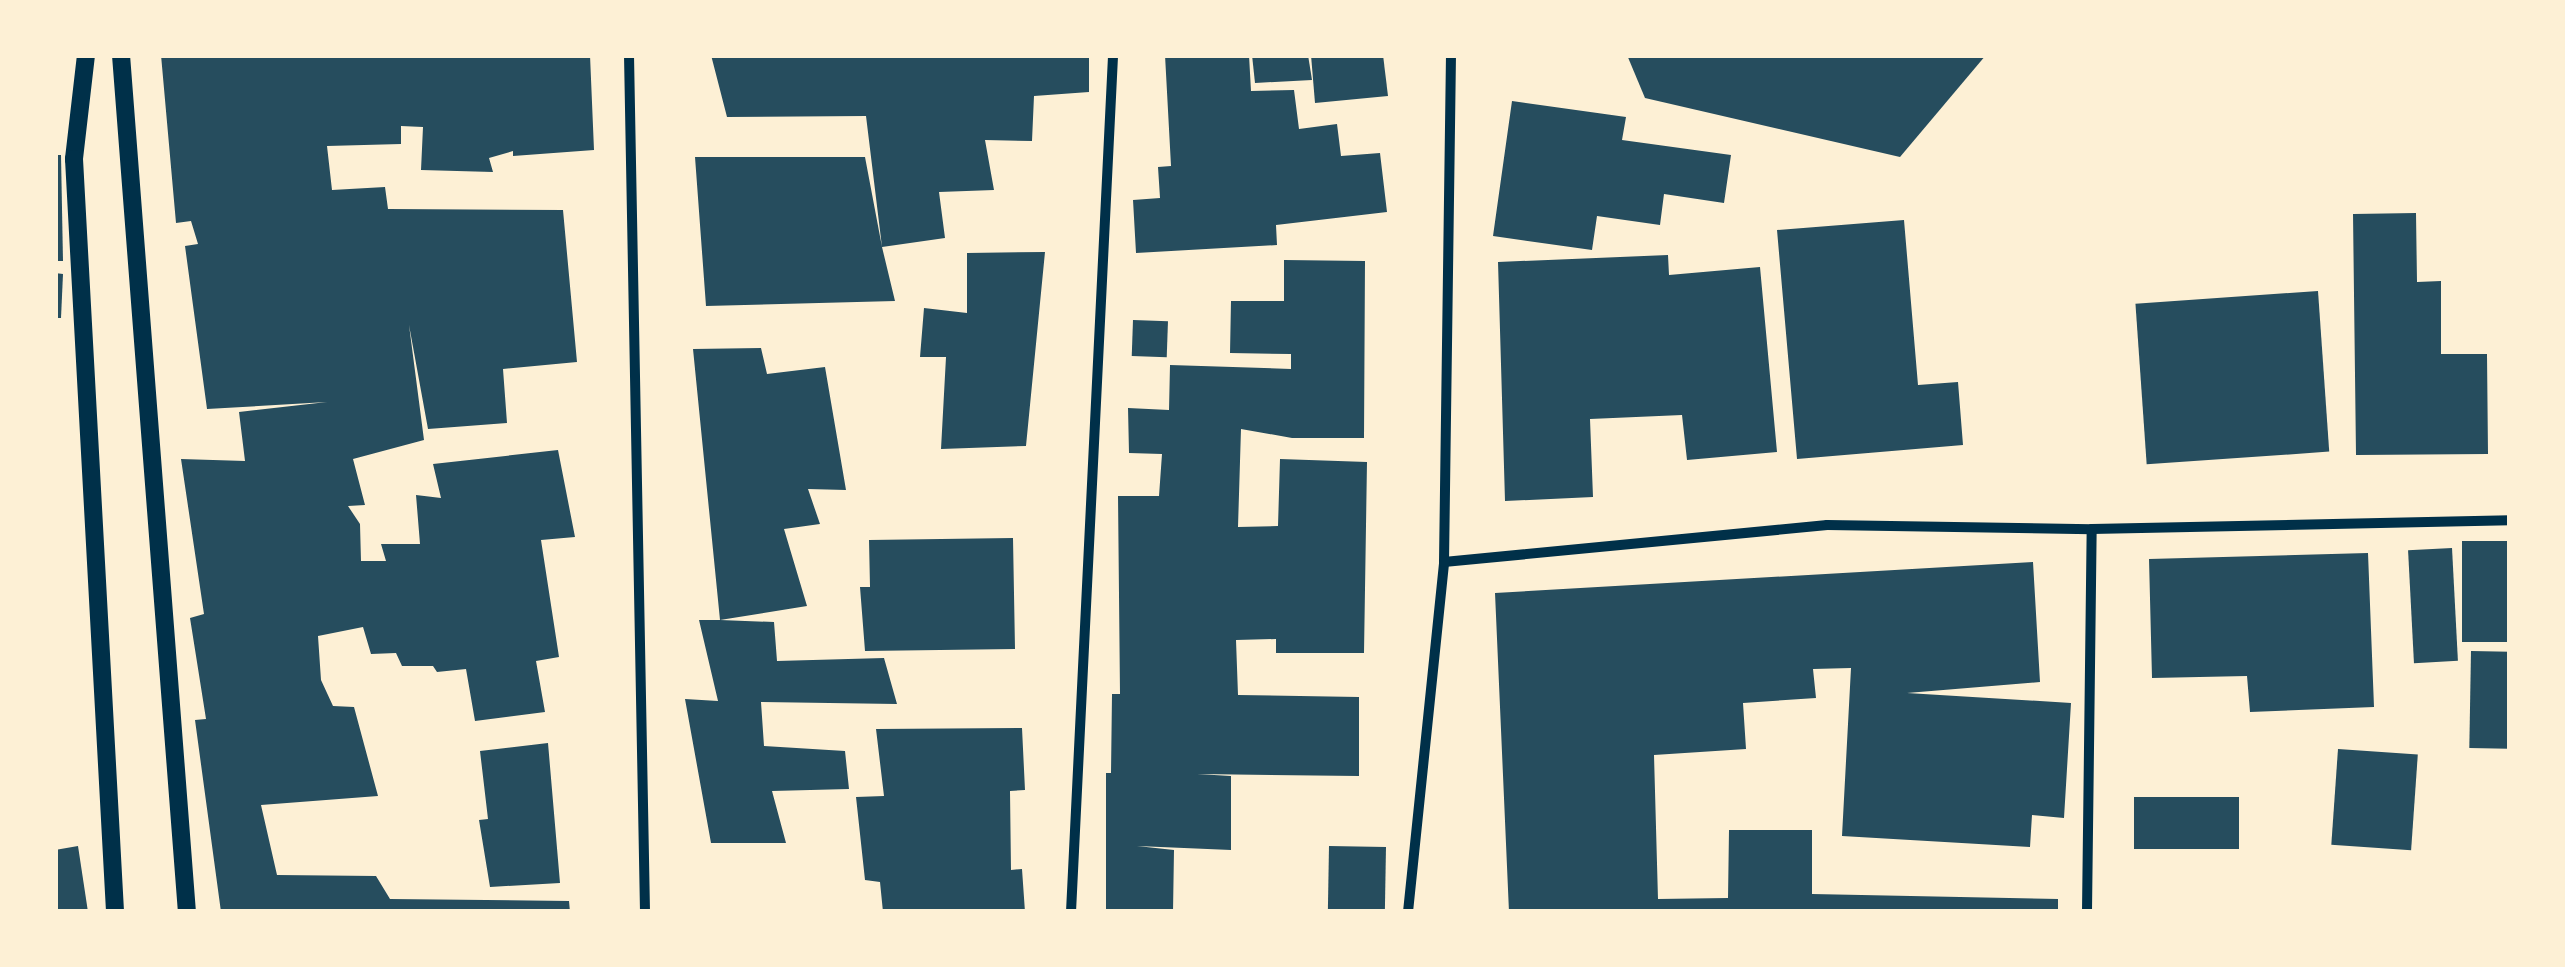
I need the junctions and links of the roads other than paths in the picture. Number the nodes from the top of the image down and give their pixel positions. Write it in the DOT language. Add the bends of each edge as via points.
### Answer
graph roads {
  1 [pos="86,55"];
  2 [pos="121,55"];
  3 [pos="629,55"];
  4 [pos="1113,55"];
  5 [pos="1451,55"];
  6 [pos="2510,520"];
  7 [pos="2092,529"];
  8 [pos="1444,562"];
  9 [pos="115,912"];
  10 [pos="187,912"];
  11 [pos="645,912"];
  12 [pos="1071,912"];
  13 [pos="1408,912"];
  14 [pos="2087,912"];
  1 -- 9 [label="street" via="74,159"];
  2 -- 10 [label="street"];
  3 -- 11 [label="street"];
  4 -- 12 [label="street"];
  5 -- 8 [label="street"];
  6 -- 7 [label="street"];
  7 -- 8 [label="street" via="1826,524"];
  7 -- 14 [label="street"];
  8 -- 13 [label="street"];
}
